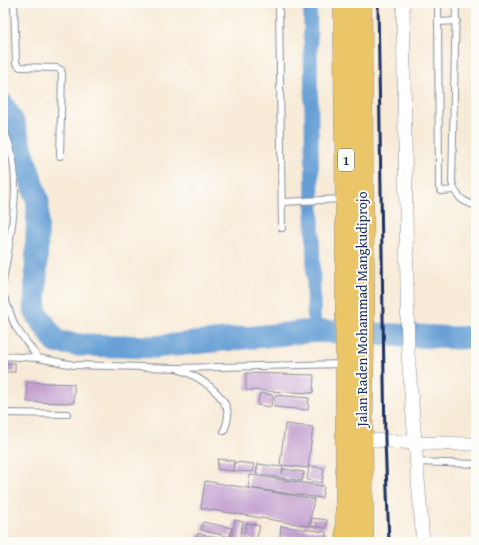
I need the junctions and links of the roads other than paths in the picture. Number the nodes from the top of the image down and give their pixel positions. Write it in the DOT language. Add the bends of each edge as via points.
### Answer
graph roads {
  1 [pos="14,3"];
  2 [pos="279,3"];
  3 [pos="344,3"];
  4 [pos="361,3"];
  5 [pos="403,3"];
  6 [pos="438,3"];
  7 [pos="456,3"];
  8 [pos="456,21"];
  9 [pos="438,22"];
  10 [pos="3,129"];
  11 [pos="439,141"];
  12 [pos="453,141"];
  13 [pos="60,156"];
  14 [pos="454,190"];
  15 [pos="339,199"];
  16 [pos="282,202"];
  17 [pos="476,205"];
  18 [pos="282,228"];
  19 [pos="3,282"];
  20 [pos="3,294"];
  21 [pos="355,316"];
  22 [pos="3,356"];
  23 [pos="38,358"];
  24 [pos="352,358"];
  25 [pos="177,368"];
  26 [pos="3,413"];
  27 [pos="67,414"];
  28 [pos="224,431"];
  29 [pos="362,439"];
  30 [pos="415,443"];
  31 [pos="476,444"];
  32 [pos="416,462"];
  33 [pos="476,464"];
  34 [pos="346,542"];
  35 [pos="363,542"];
  36 [pos="423,542"];
  1 -- 13 [label="lane" via="16,63 20,67 61,70"];
  2 -- 16 [label="lane"];
  3 -- 15 [label="highway, Jalan Raden Mohammad Mangkudiprojo / 1"];
  4 -- 21 [label="highway, Jalan Raden Mohammad Mangkudiprojo / 1"];
  5 -- 30 [label="street" via="407,321"];
  6 -- 9 [label="lane"];
  7 -- 8 [label="lane"];
  8 -- 9 [label="lane"];
  8 -- 12 [label="lane"];
  9 -- 11 [label="lane"];
  10 -- 19 [label="lane" via="12,155 15,176"];
  11 -- 12 [label="lane"];
  11 -- 14 [label="lane" via="440,189"];
  12 -- 14 [label="lane"];
  14 -- 17 [label="lane" via="460,198"];
  15 -- 16 [label="lane"];
  15 -- 21 [label="highway, Jalan Raden Mohammad Mangkudiprojo / 1"];
  16 -- 18 [label="lane"];
  20 -- 23 [label="lane" via="15,326"];
  21 -- 24 [label="highway, Jalan Raden Mohammad Mangkudiprojo / 1"];
  22 -- 23 [label="lane"];
  23 -- 25 [label="lane" via="74,365"];
  24 -- 25 [label="lane"];
  24 -- 29 [label="highway, Jalan Raden Mohammad Mangkudiprojo / 1"];
  24 -- 34 [label="highway, Jalan Raden Mohammad Mangkudiprojo / 1"];
  25 -- 28 [label="lane" via="203,380 220,397 228,416"];
  26 -- 27 [label="lane"];
  29 -- 30 [label="street"];
  29 -- 35 [label="highway, Jalan Raden Mohammad Mangkudiprojo / 1"];
  30 -- 31 [label="street"];
  30 -- 32 [label="street"];
  32 -- 33 [label="lane"];
  32 -- 36 [label="street"];
}
